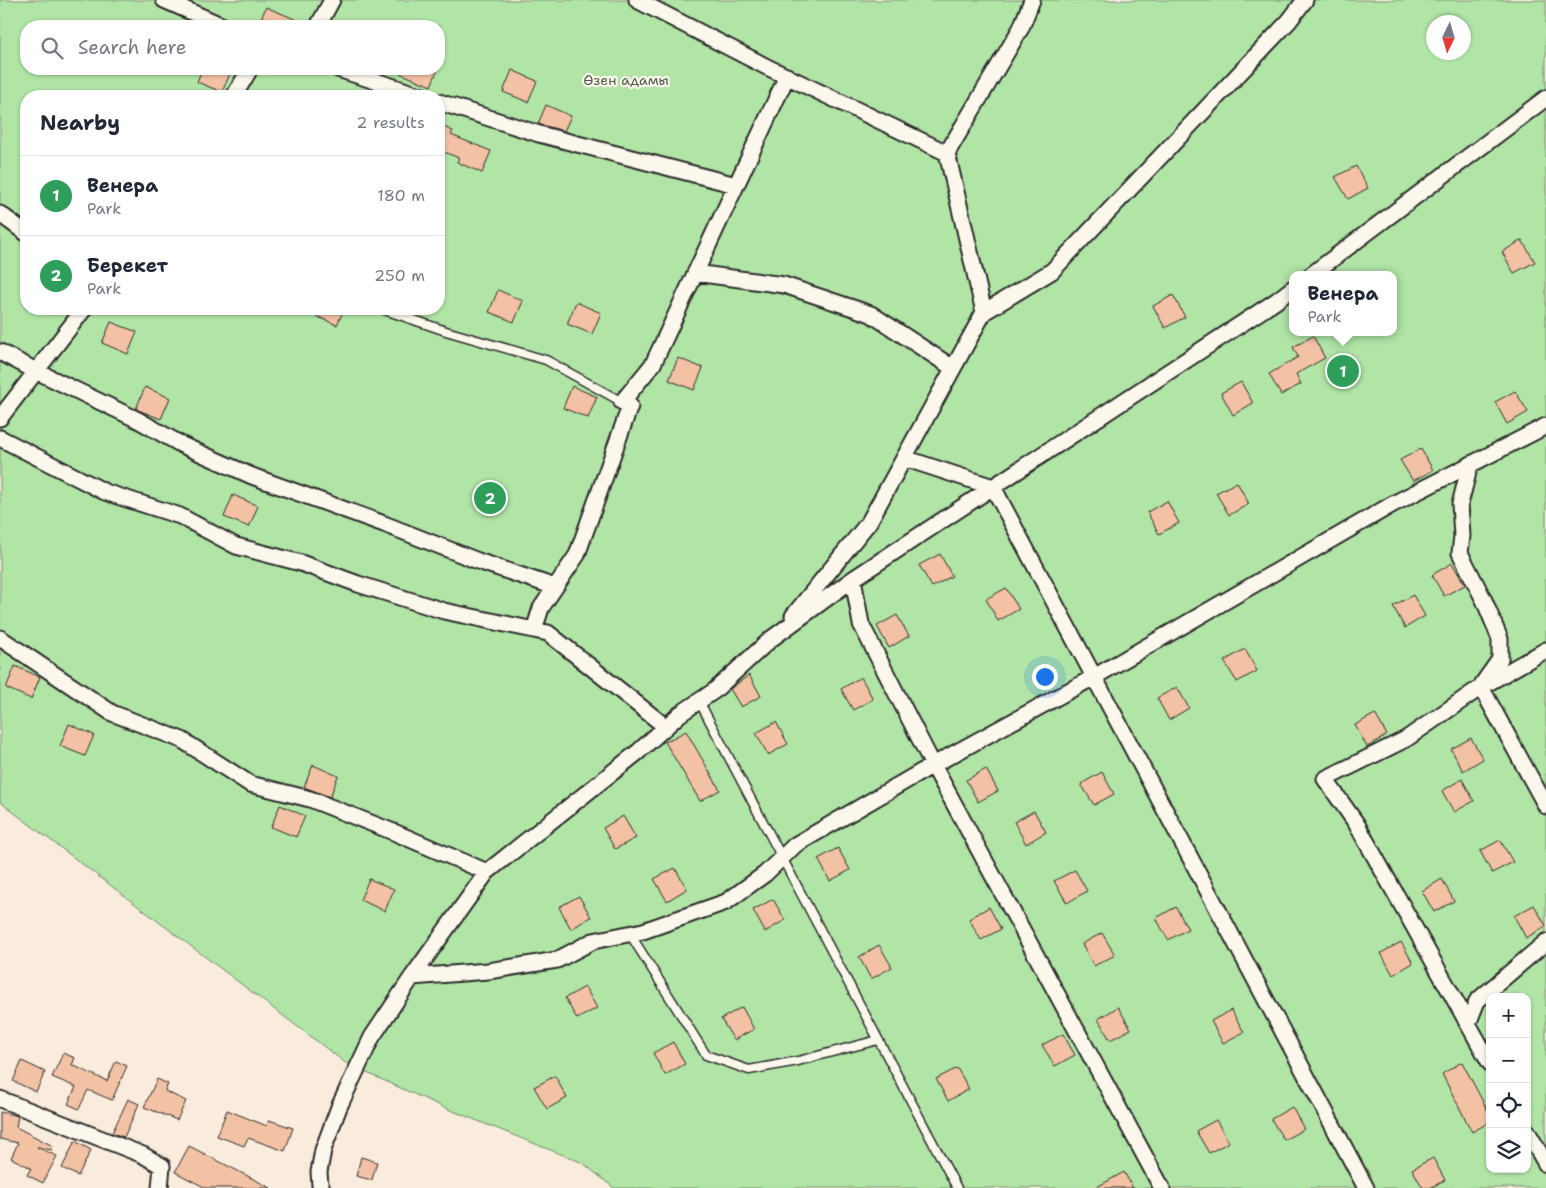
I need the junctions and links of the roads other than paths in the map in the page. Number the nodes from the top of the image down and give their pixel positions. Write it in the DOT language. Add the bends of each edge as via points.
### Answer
graph roads {
  1 [pos="164,0"];
  2 [pos="332,0"];
  3 [pos="637,0"];
  4 [pos="1032,0"];
  5 [pos="1305,0"];
  6 [pos="209,20"];
  7 [pos="321,20"];
  8 [pos="246,75"];
  9 [pos="357,75"];
  10 [pos="787,76"];
  11 [pos="238,90"];
  12 [pos="403,90"];
  13 [pos="1546,98"];
  14 [pos="445,104"];
  15 [pos="947,153"];
  16 [pos="736,185"];
  17 [pos="0,214"];
  18 [pos="20,229"];
  19 [pos="1316,271"];
  20 [pos="695,273"];
  21 [pos="1289,291"];
  22 [pos="984,312"];
  23 [pos="79,315"];
  24 [pos="399,315"];
  25 [pos="0,352"];
  26 [pos="953,368"];
  27 [pos="36,371"];
  28 [pos="626,404"];
  29 [pos="0,418"];
  30 [pos="1546,426"];
  31 [pos="0,438"];
  32 [pos="904,458"];
  33 [pos="1470,465"];
  34 [pos="993,487"];
  35 [pos="853,579"];
  36 [pos="556,587"];
  37 [pos="534,630"];
  38 [pos="781,632"];
  39 [pos="0,638"];
  40 [pos="1546,650"];
  41 [pos="1094,677"];
  42 [pos="1481,687"];
  43 [pos="699,701"];
  44 [pos="666,726"];
  45 [pos="932,765"];
  46 [pos="1546,806"];
  47 [pos="782,858"];
  48 [pos="487,872"];
  49 [pos="630,934"];
  50 [pos="1546,942"];
  51 [pos="412,977"];
  52 [pos="1468,1024"];
  53 [pos="878,1040"];
  54 [pos="1486,1057"];
  55 [pos="0,1099"];
  56 [pos="1531,1138"];
  57 [pos="1546,1164"];
  58 [pos="160,1188"];
  59 [pos="322,1188"];
  60 [pos="957,1188"];
  61 [pos="1162,1188"];
  62 [pos="1366,1188"];
  1 -- 6 [label="street"];
  2 -- 7 [label="street"];
  3 -- 10 [label="street"];
  4 -- 15 [label="street" via="1021,28"];
  5 -- 22 [label="street" via="1289,21 1052,270"];
  8 -- 11 [label="street"];
  9 -- 12 [label="street"];
  10 -- 15 [label="street"];
  10 -- 16 [label="street"];
  13 -- 19 [label="street"];
  14 -- 16 [label="street" via="539,134"];
  15 -- 22 [label="street"];
  16 -- 20 [label="street"];
  17 -- 18 [label="street"];
  20 -- 26 [label="street" via="784,285 872,314"];
  20 -- 28 [label="street" via="653,364"];
  21 -- 34 [label="street"];
  22 -- 26 [label="street"];
  23 -- 27 [label="street"];
  24 -- 28 [label="lane" via="546,360"];
  25 -- 27 [label="street"];
  26 -- 32 [label="street"];
  27 -- 29 [label="street"];
  27 -- 36 [label="street" via="182,445 252,476"];
  28 -- 36 [label="street" via="577,555"];
  30 -- 33 [label="street"];
  31 -- 37 [label="street" via="105,492 180,516 236,546 301,563 444,611"];
  32 -- 34 [label="street"];
  32 -- 38 [label="street" via="869,522"];
  33 -- 41 [label="street" via="1393,504"];
  33 -- 42 [label="street" via="1460,504 1460,553 1500,640 1500,659"];
  34 -- 35 [label="street"];
  34 -- 41 [label="street"];
  35 -- 38 [label="street"];
  35 -- 45 [label="street" via="861,624"];
  36 -- 37 [label="street" via="541,608"];
  37 -- 44 [label="street" via="548,633"];
  38 -- 43 [label="street"];
  39 -- 48 [label="street" via="112,713 182,740 250,784 310,800"];
  40 -- 42 [label="street"];
  41 -- 45 [label="street"];
  41 -- 62 [label="street"];
  42 -- 46 [label="street"];
  42 -- 52 [label="street" via="1406,739 1325,779 1356,823"];
  43 -- 44 [label="street"];
  43 -- 47 [label="lane"];
  44 -- 48 [label="street"];
  45 -- 47 [label="street" via="795,845"];
  45 -- 61 [label="street"];
  47 -- 49 [label="street" via="726,902"];
  47 -- 53 [label="lane"];
  48 -- 51 [label="street"];
  49 -- 51 [label="street" via="593,940 557,960 488,971"];
  49 -- 53 [label="lane" via="706,1054 749,1070"];
  50 -- 52 [label="street" via="1477,1000"];
  51 -- 59 [label="street" via="372,1037 339,1107 323,1150 319,1172"];
  52 -- 54 [label="street"];
  53 -- 60 [label="lane"];
  55 -- 58 [label="street" via="143,1155 162,1166"];
  56 -- 57 [label="street"];
}
